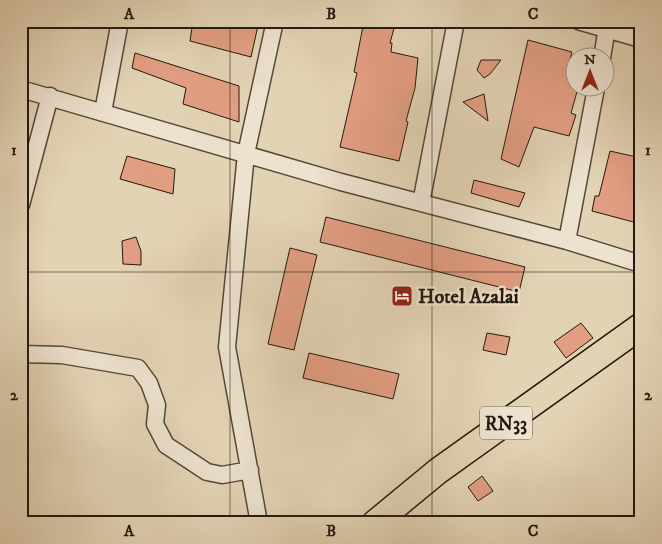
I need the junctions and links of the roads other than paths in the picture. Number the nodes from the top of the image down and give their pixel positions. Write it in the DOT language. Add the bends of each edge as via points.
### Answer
graph roads {
  1 [pos="120,21"];
  2 [pos="275,21"];
  3 [pos="456,21"];
  4 [pos="578,21"];
  5 [pos="608,25"];
  6 [pos="641,39"];
  7 [pos="604,48"];
  8 [pos="21,89"];
  9 [pos="50,96"];
  10 [pos="594,98"];
  11 [pos="103,112"];
  12 [pos="246,154"];
  13 [pos="421,203"];
  14 [pos="21,205"];
  15 [pos="567,241"];
  16 [pos="641,264"];
  17 [pos="641,326"];
  18 [pos="21,354"];
  19 [pos="250,470"];
  20 [pos="259,523"];
  21 [pos="375,523"];
  1 -- 11 [label="street"];
  2 -- 12 [label="street"];
  3 -- 13 [label="street"];
  4 -- 5 [label="street"];
  5 -- 6 [label="street"];
  5 -- 7 [label="street"];
  8 -- 9 [label="street"];
  9 -- 11 [label="street"];
  9 -- 14 [label="street"];
  10 -- 15 [label="street"];
  11 -- 12 [label="street"];
  12 -- 13 [label="street"];
  12 -- 19 [label="street" via="227,346"];
  13 -- 15 [label="street"];
  15 -- 16 [label="street"];
  17 -- 21 [label="main road, RN33" via="438,472"];
  18 -- 19 [label="street" via="62,355 138,368 149,383 157,405 155,424 166,444 207,472 222,475"];
  19 -- 20 [label="street"];
}
